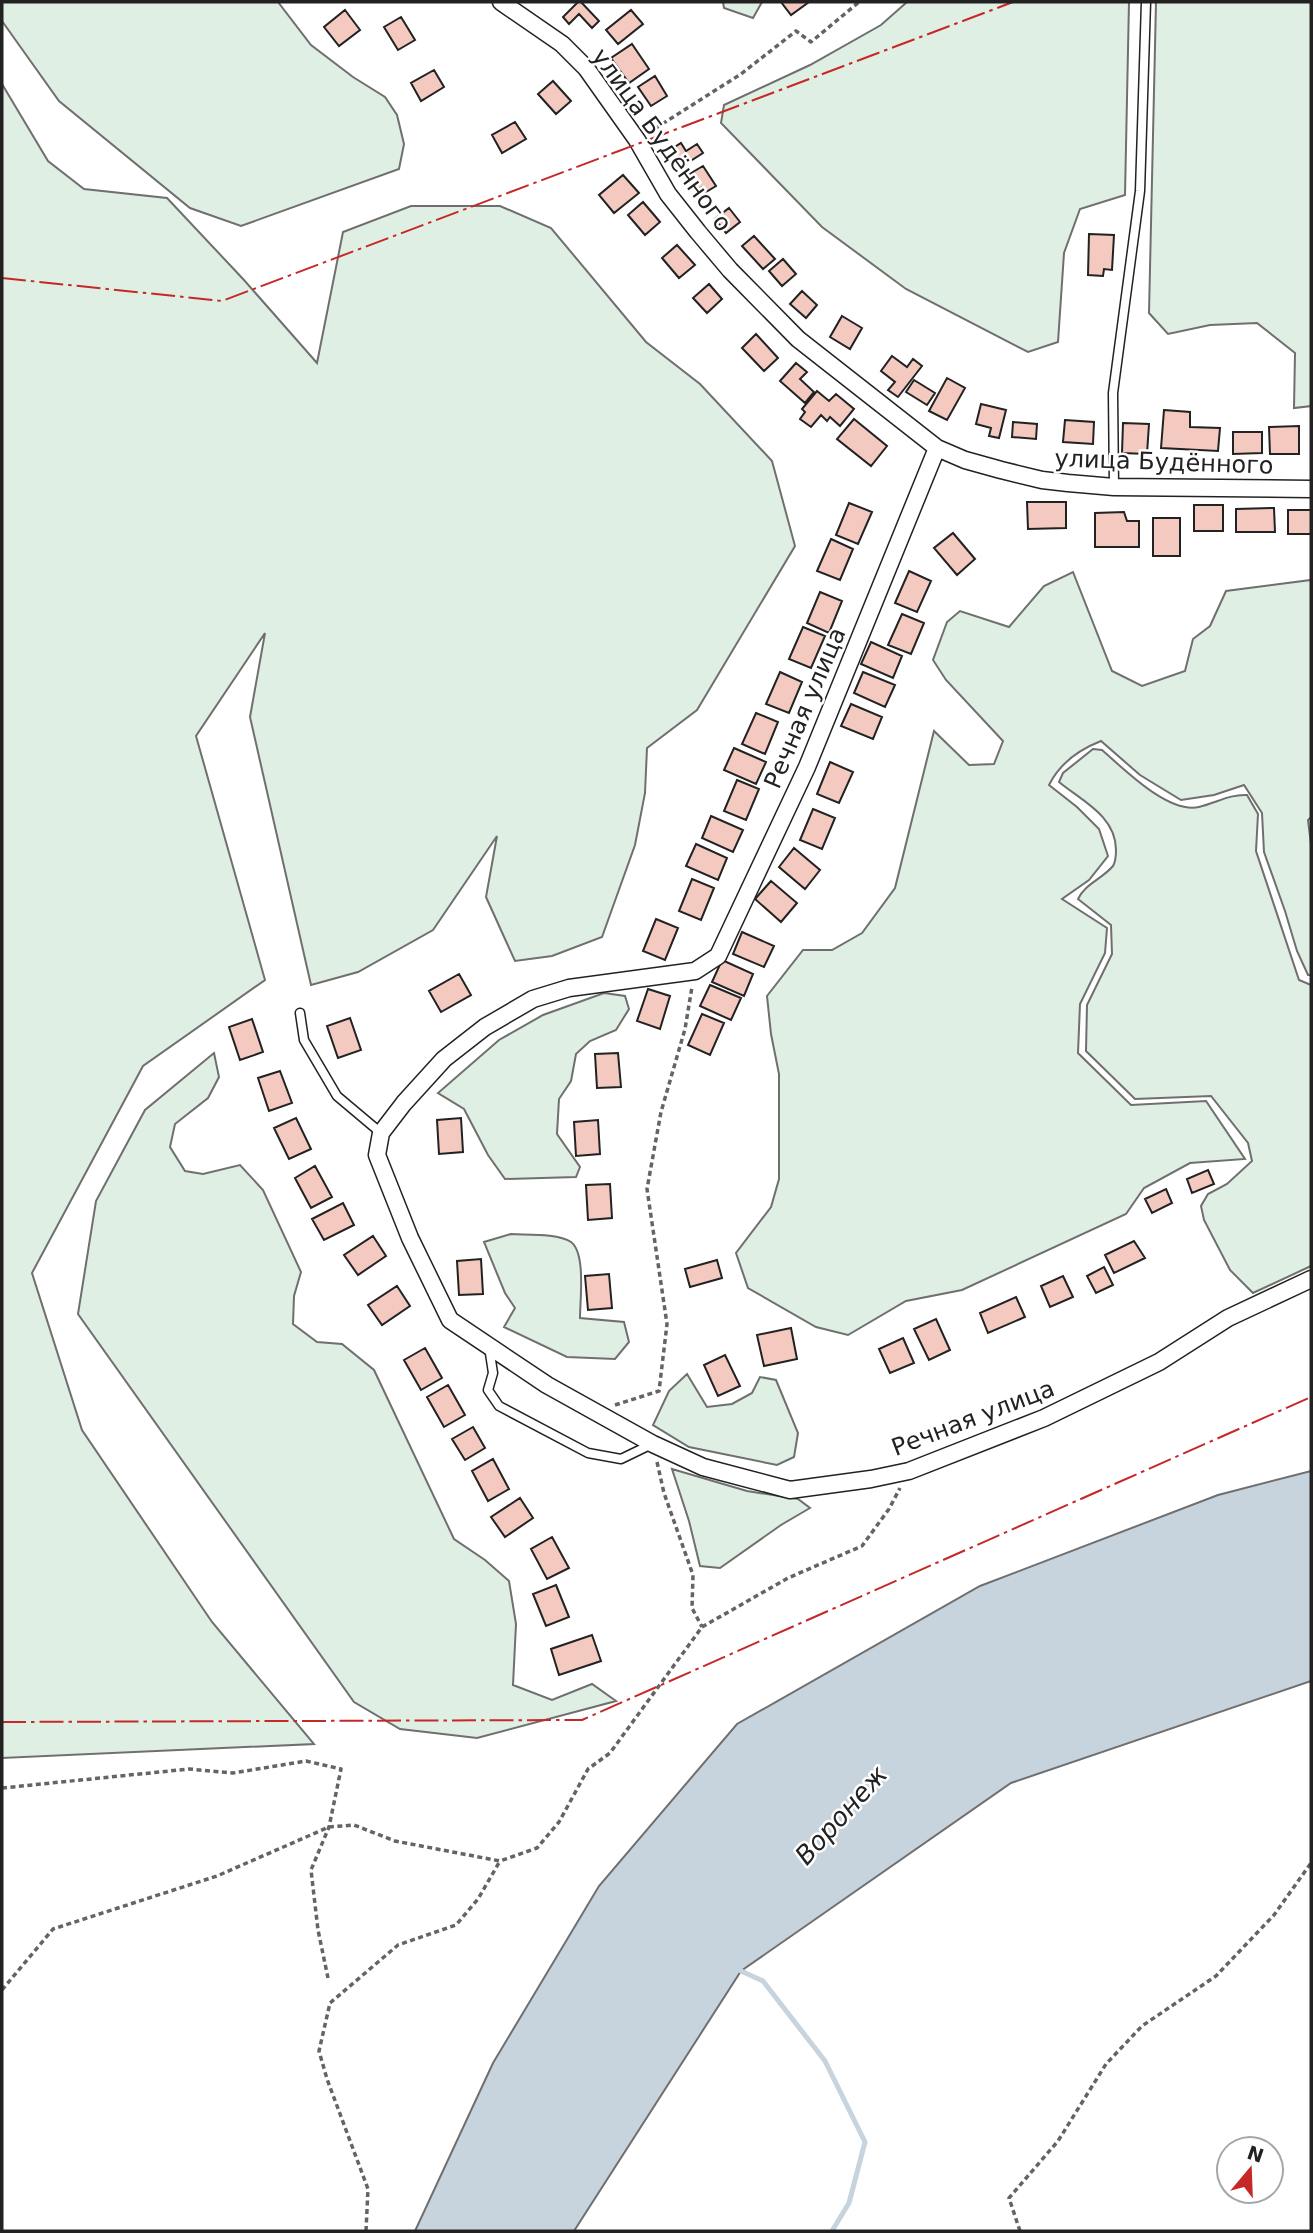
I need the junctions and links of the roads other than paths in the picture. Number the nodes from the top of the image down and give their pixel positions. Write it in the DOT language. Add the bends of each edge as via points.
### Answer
graph roads {
  1 [pos="500,2"];
  2 [pos="1146,2"];
  3 [pos="937,449"];
  4 [pos="1114,487"];
  5 [pos="1311,489"];
  6 [pos="300,1013"];
  7 [pos="381,1133"];
  8 [pos="1311,1279"];
  9 [pos="489,1347"];
  10 [pos="653,1444"];
  1 -- 3 [label="street, улица Будённого" via="562,44 586,68 668,194 740,280 798,339"];
  2 -- 4 [label="lane" via="1140,191 1113,393"];
  3 -- 4 [label="street, улица Будённого" via="1042,480"];
  3 -- 7 [label="street, Речная улица" via="807,767 718,956 695,971 569,988 533,999 485,1027 444,1059"];
  4 -- 5 [label="street, улица Будённого"];
  6 -- 7 [label="lane" via="304,1040 337,1096"];
  7 -- 9 [label="street, Речная улица" via="377,1155 450,1320"];
  8 -- 10 [label="street, Речная улица" via="1228,1318 1159,1362 1044,1418 909,1471 790,1490 703,1467"];
  9 -- 10 [label="street, Речная улица"];
  9 -- 10 [label="lane" via="493,1373 488,1390 499,1406 588,1453 621,1459"];
}
